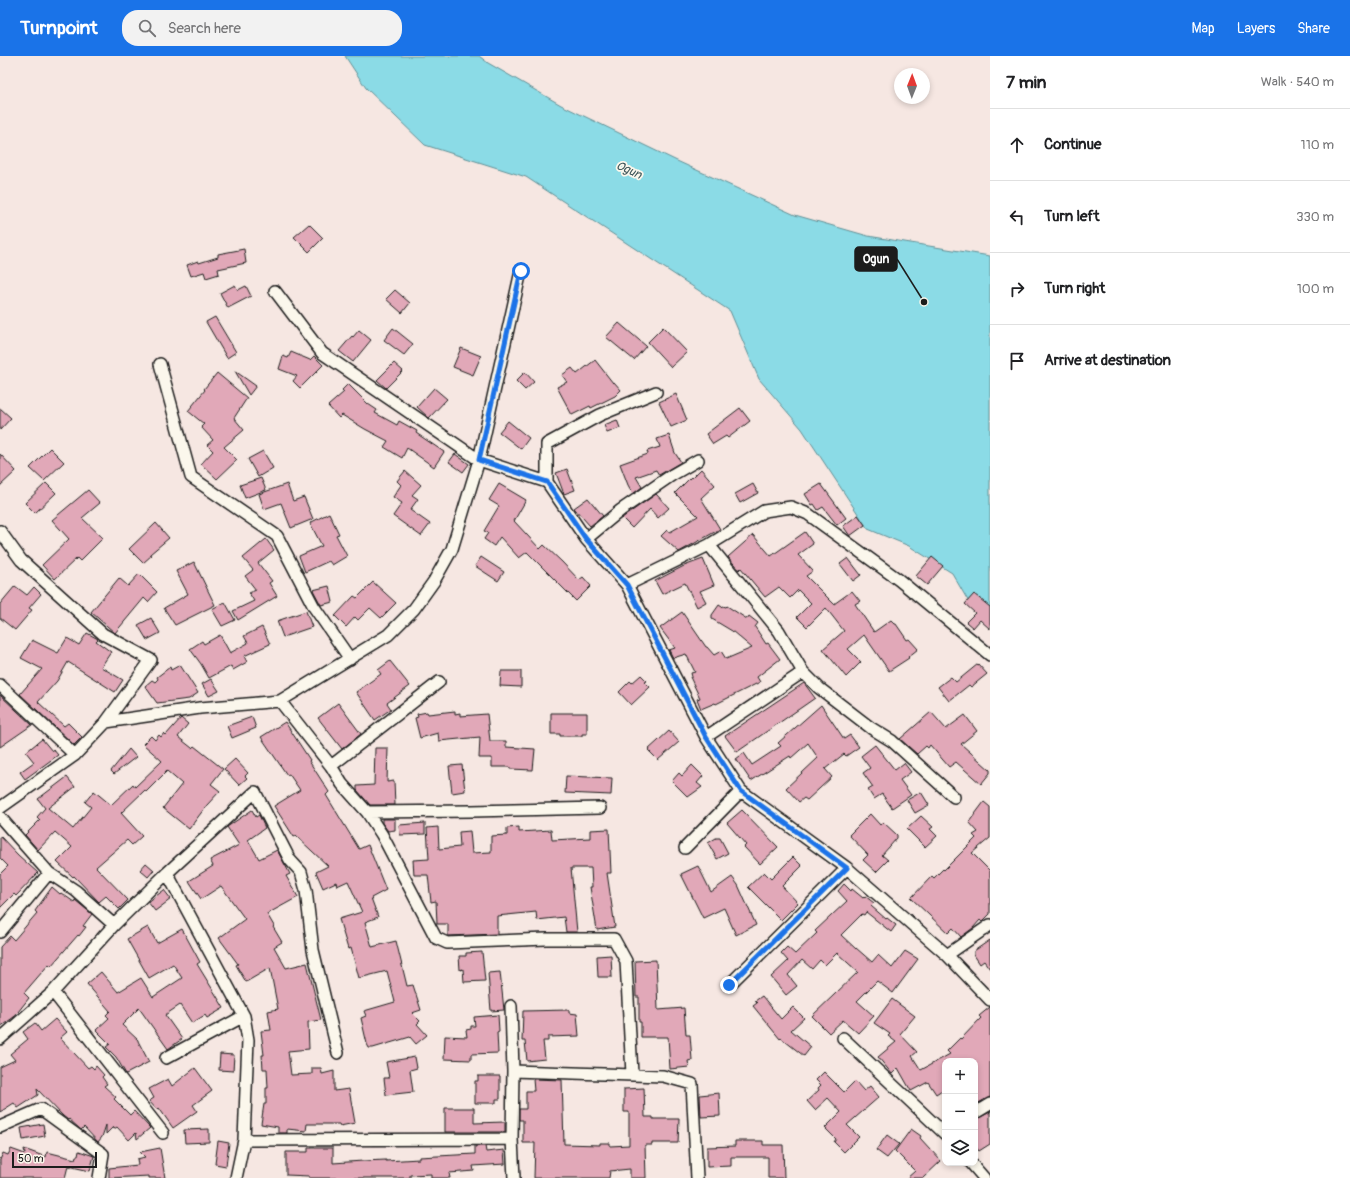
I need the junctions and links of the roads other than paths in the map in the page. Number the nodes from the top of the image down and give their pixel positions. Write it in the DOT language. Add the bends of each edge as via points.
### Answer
graph roads {
  1 [pos="521,271"];
  2 [pos="275,290"];
  3 [pos="160,364"];
  4 [pos="656,392"];
  5 [pos="479,460"];
  6 [pos="698,460"];
  7 [pos="547,482"];
  8 [pos="0,531"];
  9 [pos="586,539"];
  10 [pos="709,545"];
  11 [pos="627,585"];
  12 [pos="990,655"];
  13 [pos="350,658"];
  14 [pos="803,672"];
  15 [pos="439,682"];
  16 [pos="0,685"];
  17 [pos="280,701"];
  18 [pos="106,722"];
  19 [pos="706,737"];
  20 [pos="75,755"];
  21 [pos="331,766"];
  22 [pos="741,791"];
  23 [pos="954,797"];
  24 [pos="0,808"];
  25 [pos="600,808"];
  26 [pos="367,812"];
  27 [pos="0,817"];
  28 [pos="685,848"];
  29 [pos="847,868"];
  30 [pos="50,873"];
  31 [pos="167,873"];
  32 [pos="114,925"];
  33 [pos="990,925"];
  34 [pos="0,932"];
  35 [pos="948,955"];
  36 [pos="729,985"];
  37 [pos="53,992"];
  38 [pos="990,1000"];
  39 [pos="511,1006"];
  40 [pos="244,1016"];
  41 [pos="843,1038"];
  42 [pos="0,1039"];
  43 [pos="338,1053"];
  44 [pos="166,1058"];
  45 [pos="513,1072"];
  46 [pos="632,1074"];
  47 [pos="990,1104"];
  48 [pos="978,1111"];
  49 [pos="0,1127"];
  50 [pos="942,1131"];
  51 [pos="162,1133"];
  52 [pos="512,1138"];
  53 [pos="244,1140"];
  54 [pos="974,1166"];
  55 [pos="99,1178"];
  56 [pos="236,1178"];
  57 [pos="514,1178"];
  58 [pos="697,1178"];
  59 [pos="984,1178"];
  1 -- 5 [label="street"];
  2 -- 5 [label="street" via="322,353"];
  3 -- 13 [label="street" via="191,478 277,536 314,607"];
  4 -- 7 [label="street" via="600,415 547,444"];
  5 -- 7 [label="street"];
  5 -- 13 [label="street" via="452,548 434,581 414,609 388,635"];
  6 -- 9 [label="street" via="621,510"];
  7 -- 9 [label="street"];
  8 -- 18 [label="street" via="21,560 103,634 151,660"];
  9 -- 11 [label="street"];
  10 -- 11 [label="street"];
  10 -- 12 [label="street" via="764,511 791,508 808,514 899,580"];
  10 -- 14 [label="street" via="779,631"];
  11 -- 19 [label="street"];
  13 -- 17 [label="street"];
  14 -- 19 [label="street"];
  14 -- 23 [label="street" via="837,702 892,741"];
  15 -- 21 [label="street"];
  16 -- 20 [label="street"];
  17 -- 18 [label="street" via="200,708"];
  17 -- 21 [label="street"];
  18 -- 20 [label="street"];
  19 -- 22 [label="street"];
  20 -- 24 [label="street"];
  21 -- 26 [label="street" via="342,784"];
  22 -- 28 [label="street"];
  22 -- 29 [label="street"];
  25 -- 26 [label="street"];
  26 -- 46 [label="street" via="382,835 436,938 447,943 546,939 614,940 626,961"];
  27 -- 30 [label="street"];
  29 -- 35 [label="street"];
  29 -- 36 [label="street"];
  30 -- 32 [label="street" via="76,891"];
  30 -- 34 [label="street"];
  31 -- 32 [label="street"];
  31 -- 40 [label="street"];
  31 -- 43 [label="street" via="255,792 290,860 301,872 306,890 313,950"];
  32 -- 37 [label="street"];
  33 -- 35 [label="street"];
  35 -- 38 [label="street"];
  37 -- 42 [label="street"];
  37 -- 51 [label="street"];
  39 -- 45 [label="street"];
  40 -- 44 [label="street"];
  40 -- 53 [label="street" via="248,1040"];
  41 -- 50 [label="street"];
  45 -- 46 [label="street"];
  45 -- 52 [label="street"];
  46 -- 58 [label="street" via="663,1076 692,1084"];
  47 -- 48 [label="street"];
  49 -- 55 [label="street" via="41,1109 103,1154"];
  52 -- 53 [label="street"];
  52 -- 57 [label="street"];
  53 -- 56 [label="street"];
  54 -- 59 [label="street"];
}
